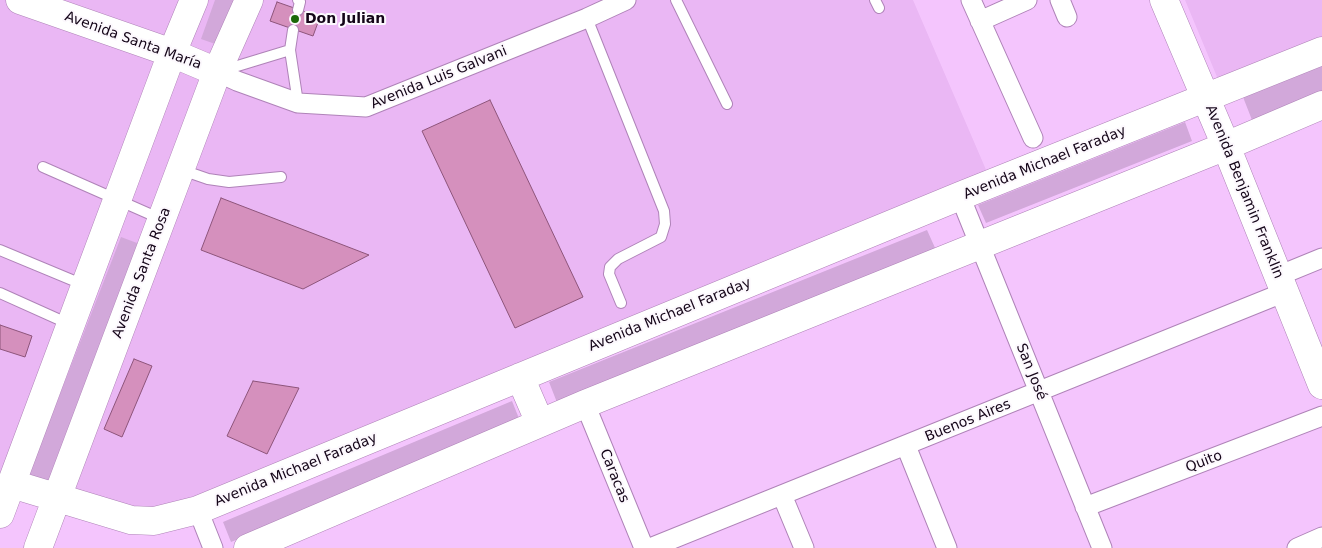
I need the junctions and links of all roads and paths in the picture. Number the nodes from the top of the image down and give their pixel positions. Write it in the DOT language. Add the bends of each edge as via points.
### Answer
graph roads {
  1 [pos="20,0"];
  2 [pos="194,0"];
  3 [pos="249,0"];
  4 [pos="626,0"];
  5 [pos="676,0"];
  6 [pos="972,0"];
  7 [pos="1027,0"];
  8 [pos="1164,0"];
  9 [pos="587,18"];
  10 [pos="980,21"];
  11 [pos="293,30"];
  12 [pos="290,50"];
  13 [pos="1322,51"];
  14 [pos="172,53"];
  15 [pos="218,72"];
  16 [pos="1206,99"];
  17 [pos="298,103"];
  18 [pos="727,104"];
  19 [pos="1322,105"];
  20 [pos="1033,138"];
  21 [pos="1226,146"];
  22 [pos="42,167"];
  23 [pos="181,169"];
  24 [pos="281,178"];
  25 [pos="960,196"];
  26 [pos="117,199"];
  27 [pos="162,220"];
  28 [pos="980,244"];
  29 [pos="0,250"];
  30 [pos="1322,258"];
  31 [pos="1281,284"];
  32 [pos="85,285"];
  33 [pos="0,293"];
  34 [pos="621,303"];
  35 [pos="70,324"];
  36 [pos="520,377"];
  37 [pos="1322,385"];
  38 [pos="1039,392"];
  39 [pos="584,404"];
  40 [pos="1322,416"];
  41 [pos="540,423"];
  42 [pos="906,446"];
  43 [pos="6,481"];
  44 [pos="782,495"];
  45 [pos="58,497"];
  46 [pos="1085,507"];
  47 [pos="198,510"];
  48 [pos="0,514"];
  49 [pos="1322,538"];
  50 [pos="38,548"];
  51 [pos="213,548"];
  52 [pos="248,548"];
  53 [pos="644,548"];
  54 [pos="650,548"];
  55 [pos="804,548"];
  56 [pos="948,548"];
  57 [pos="1102,548"];
  58 [pos="1297,548"];
  1 -- 14 [label="street, Avenida Santa María"];
  2 -- 14 [label="street"];
  3 -- 15 [label="street, Avenida Santa Rosa"];
  4 -- 9 [label="street, Avenida Luis Galvani"];
  5 -- 18 [label="lane"];
  6 -- 10 [label="street"];
  7 -- 10 [label="street"];
  8 -- 16 [label="street, Avenida Benjamin Franklin"];
  9 -- 17 [label="street, Avenida Luis Galvani" via="366,107"];
  9 -- 34 [label="lane" via="664,211 661,237 610,266 609,274"];
  10 -- 20 [label="street"];
  11 -- 12 [label="lane"];
  12 -- 15 [label="lane"];
  12 -- 17 [label="lane"];
  13 -- 16 [label="street, Avenida Michael Faraday"];
  14 -- 15 [label="street, Avenida Santa María"];
  14 -- 26 [label="street"];
  15 -- 17 [label="street, Avenida Luis Galvani"];
  15 -- 23 [label="street, Avenida Santa Rosa"];
  16 -- 21 [label="street, Avenida Benjamin Franklin"];
  16 -- 25 [label="street, Avenida Michael Faraday"];
  19 -- 21 [label="street"];
  21 -- 28 [label="street"];
  21 -- 31 [label="street, Avenida Benjamin Franklin"];
  22 -- 26 [label="lane"];
  23 -- 24 [label="lane" via="208,179 229,182"];
  23 -- 27 [label="street, Avenida Santa Rosa"];
  25 -- 28 [label="street, San José"];
  25 -- 36 [label="street, Avenida Michael Faraday"];
  26 -- 27 [label="lane"];
  26 -- 32 [label="street"];
  27 -- 45 [label="street, Avenida Santa Rosa"];
  28 -- 38 [label="street, San José"];
  28 -- 39 [label="street"];
  29 -- 32 [label="lane"];
  30 -- 31 [label="street, Buenos Aires"];
  31 -- 37 [label="street, Avenida Benjamin Franklin"];
  31 -- 38 [label="street, Buenos Aires"];
  32 -- 35 [label="street"];
  33 -- 35 [label="lane"];
  35 -- 43 [label="street"];
  36 -- 41 [label="street"];
  36 -- 47 [label="street, Avenida Michael Faraday"];
  38 -- 42 [label="street, Buenos Aires"];
  38 -- 46 [label="street, San José"];
  39 -- 41 [label="street"];
  39 -- 53 [label="street, Caracas"];
  40 -- 46 [label="street, Quito"];
  41 -- 52 [label="street"];
  42 -- 44 [label="street, Buenos Aires"];
  42 -- 56 [label="street"];
  43 -- 45 [label="street, Avenida Michael Faraday"];
  43 -- 48 [label="street"];
  44 -- 54 [label="street, Buenos Aires"];
  44 -- 55 [label="street"];
  45 -- 47 [label="street, Avenida Michael Faraday" via="130,520 154,521"];
  45 -- 50 [label="street, Avenida Santa Rosa"];
  46 -- 57 [label="street, San José"];
  47 -- 51 [label="street"];
  49 -- 58 [label="street"];
}
